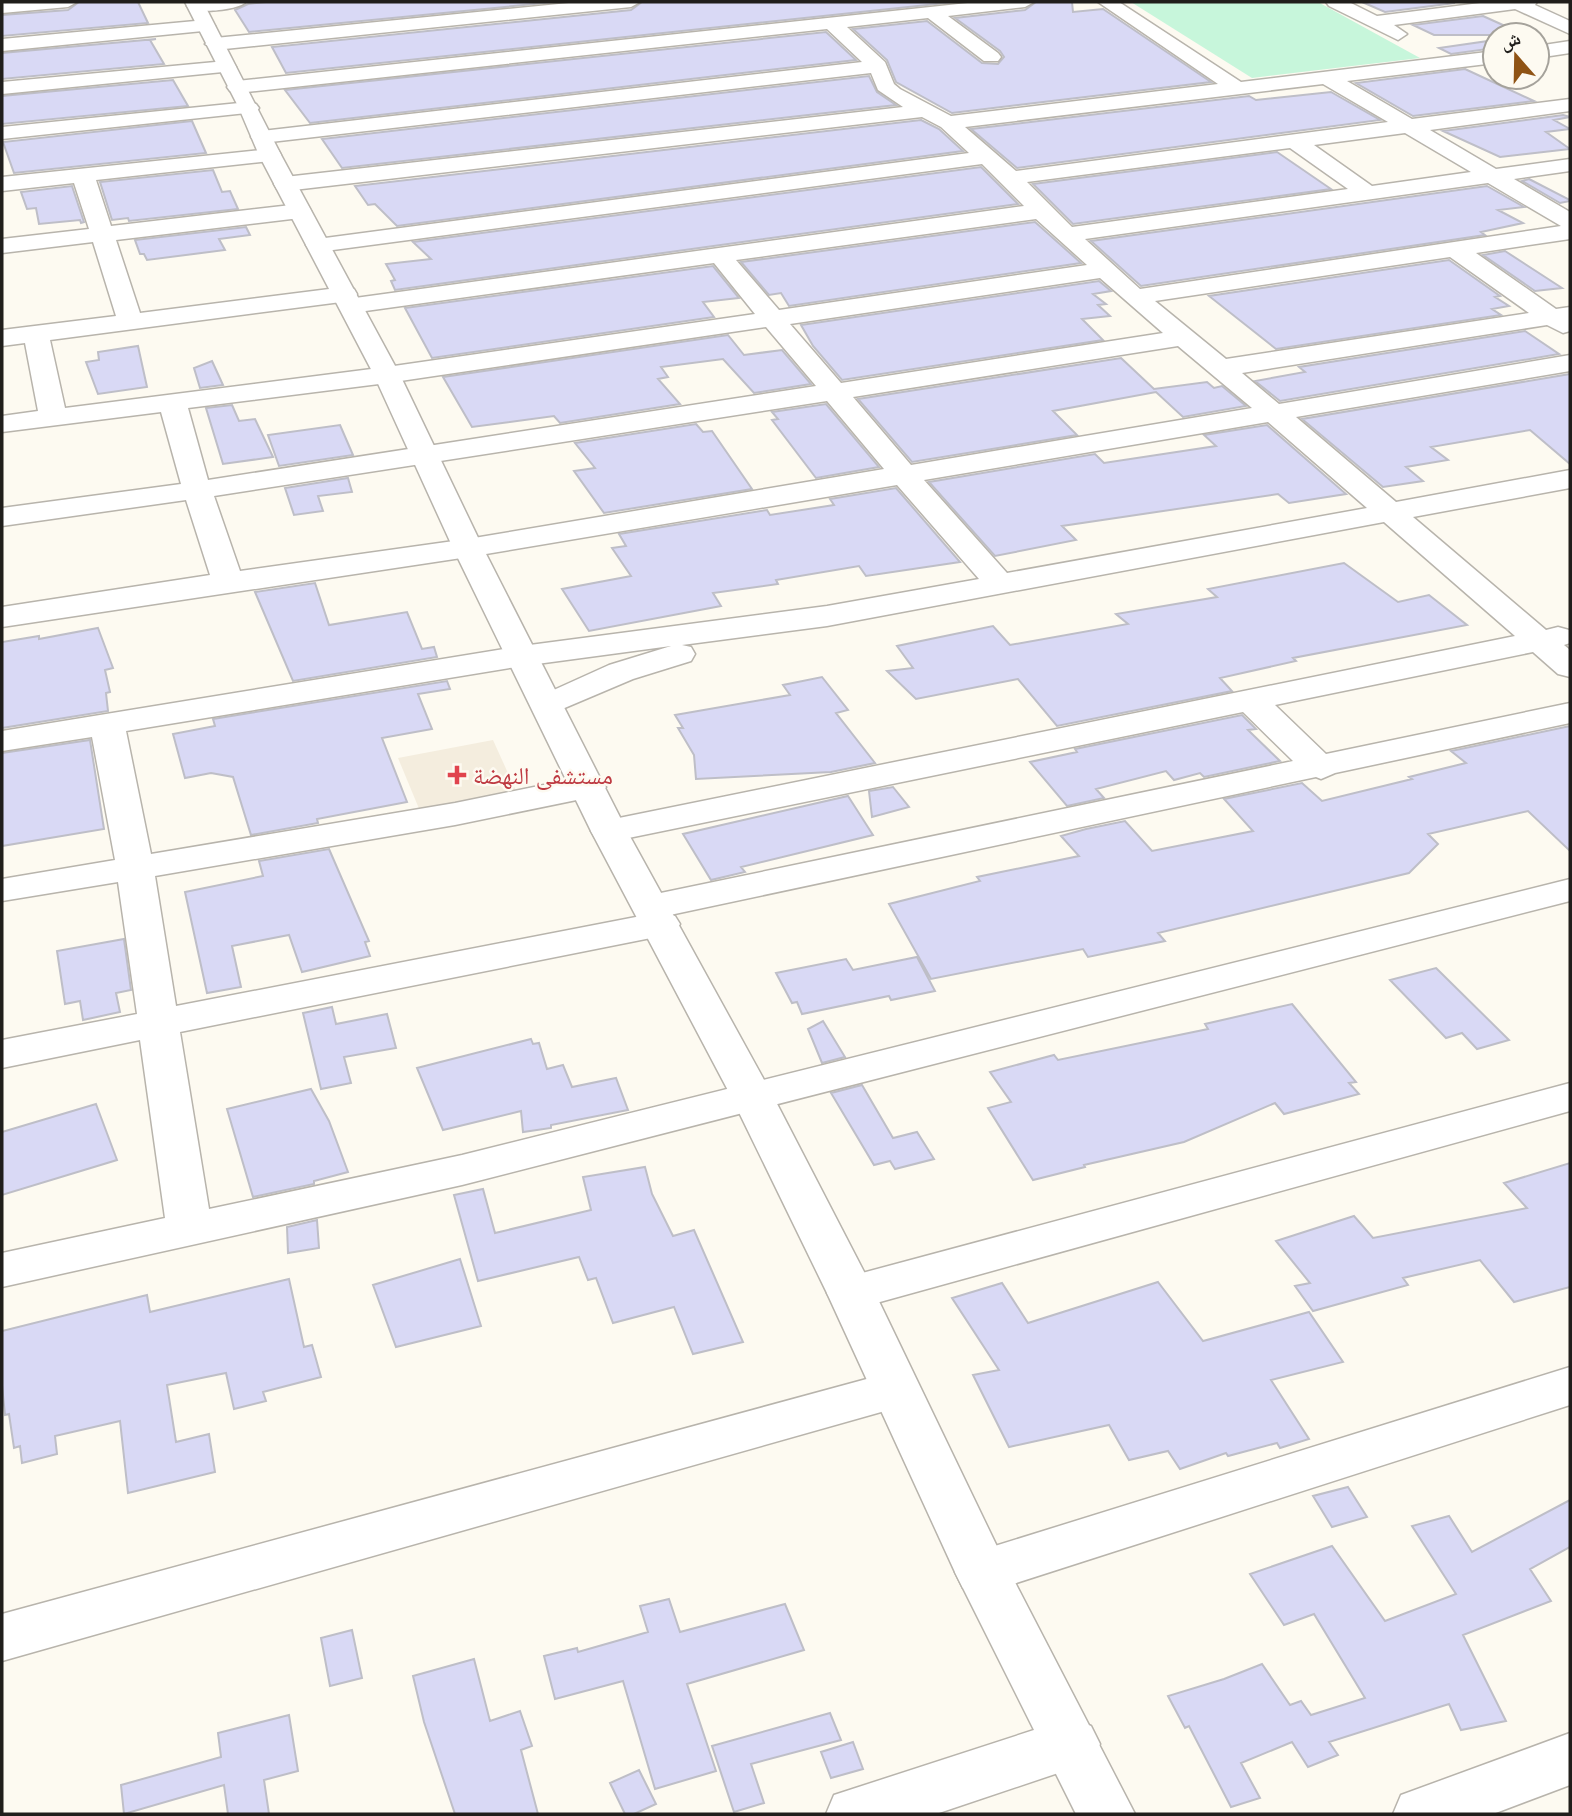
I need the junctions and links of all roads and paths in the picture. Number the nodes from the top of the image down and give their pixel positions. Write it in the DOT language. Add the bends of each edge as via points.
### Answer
graph roads {
  1 [pos="68,2"];
  2 [pos="237,2"];
  3 [pos="631,2"];
  4 [pos="1025,2"];
  5 [pos="1107,2"];
  6 [pos="1335,2"];
  7 [pos="1520,2"];
  8 [pos="2,8"];
  9 [pos="477,9"];
  10 [pos="918,9"];
  11 [pos="1374,22"];
  12 [pos="832,23"];
  13 [pos="1570,29"];
  14 [pos="2,46"];
  15 [pos="1570,47"];
  16 [pos="1551,49"];
  17 [pos="552,54"];
  18 [pos="991,57"];
  19 [pos="512,59"];
  20 [pos="1481,59"];
  21 [pos="1451,63"];
  22 [pos="878,66"];
  23 [pos="1328,78"];
  24 [pos="2,88"];
  25 [pos="1239,89"];
  26 [pos="240,93"];
  27 [pos="594,98"];
  28 [pos="1570,105"];
  29 [pos="938,117"];
  30 [pos="1409,125"];
  31 [pos="2,134"];
  32 [pos="1294,141"];
  33 [pos="631,144"];
  34 [pos="987,157"];
  35 [pos="1570,165"];
  36 [pos="83,175"];
  37 [pos="1494,176"];
  38 [pos="842,177"];
  39 [pos="1011,178"];
  40 [pos="2,184"];
  41 [pos="1368,193"];
  42 [pos="862,195"];
  43 [pos="676,198"];
  44 [pos="1041,211"];
  45 [pos="882,213"];
  46 [pos="1570,222"];
  47 [pos="902,230"];
  48 [pos="1570,232"];
  49 [pos="104,234"];
  50 [pos="1068,234"];
  51 [pos="318,245"];
  52 [pos="2,246"];
  53 [pos="1456,250"];
  54 [pos="721,257"];
  55 [pos="1105,270"];
  56 [pos="1135,297"];
  57 [pos="349,300"];
  58 [pos="774,319"];
  59 [pos="1564,321"];
  60 [pos="131,322"];
  61 [pos="36,334"];
  62 [pos="2,338"];
  63 [pos="1182,338"];
  64 [pos="1375,344"];
  65 [pos="1570,363"];
  66 [pos="1220,368"];
  67 [pos="387,375"];
  68 [pos="1435,385"];
  69 [pos="834,389"];
  70 [pos="172,401"];
  71 [pos="1273,412"];
  72 [pos="53,417"];
  73 [pos="2,424"];
  74 [pos="424,454"];
  75 [pos="904,475"];
  76 [pos="1570,479"];
  77 [pos="197,489"];
  78 [pos="1390,514"];
  79 [pos="2,517"];
  80 [pos="468,548"];
  81 [pos="229,582"];
  82 [pos="1000,583"];
  83 [pos="827,616"];
  84 [pos="2,617"];
  85 [pos="1555,637"];
  86 [pos="522,656"];
  87 [pos="1570,667"];
  88 [pos="1251,701"];
  89 [pos="548,705"];
  90 [pos="1570,713"];
  91 [pos="107,723"];
  92 [pos="2,741"];
  93 [pos="1321,768"];
  94 [pos="588,787"];
  95 [pos="609,831"];
  96 [pos="135,868"];
  97 [pos="2,890"];
  98 [pos="1570,890"];
  99 [pos="656,915"];
  100 [pos="159,1021"];
  101 [pos="2,1054"];
  102 [pos="1570,1097"];
  103 [pos="754,1098"];
  104 [pos="190,1231"];
  105 [pos="2,1270"];
  106 [pos="851,1293"];
  107 [pos="1570,1386"];
  108 [pos="896,1390"];
  109 [pos="982,1572"];
  110 [pos="2,1638"];
  111 [pos="1070,1744"];
  112 [pos="1570,1759"];
  113 [pos="855,1814"];
  114 [pos="1106,1814"];
  115 [pos="1422,1814"];
  1 -- 8 [label="main road"];
  2 -- 26 [label="main road"];
  3 -- 9 [label="main road"];
  4 -- 10 [label="main road"];
  5 -- 25 [label="main road"];
  6 -- 11 [label="main road"];
  7 -- 11 [label="main road"];
  7 -- 13 [label="main road"];
  9 -- 19 [label="main road"];
  9 -- 26 [label="main road"];
  10 -- 12 [label="main road"];
  10 -- 18 [label="main road"];
  11 -- 21 [label="main road"];
  12 -- 17 [label="main road"];
  12 -- 22 [label="main road"];
  14 -- 26 [label="main road"];
  15 -- 16 [label="main road"];
  17 -- 19 [label="main road"];
  17 -- 27 [label="main road"];
  19 -- 26 [label="main road"];
  20 -- 21 [label="main road"];
  21 -- 23 [label="main road"];
  22 -- 27 [label="main road"];
  22 -- 29 [label="main road" via="885,86 893,93"];
  23 -- 25 [label="main road"];
  23 -- 30 [label="main road"];
  24 -- 26 [label="main road"];
  25 -- 29 [label="main road"];
  26 -- 27 [label="main road"];
  26 -- 31 [label="main road"];
  26 -- 33 [label="main road"];
  26 -- 36 [label="main road"];
  26 -- 49 [label="main road"];
  26 -- 51 [label="main road"];
  27 -- 33 [label="main road"];
  28 -- 30 [label="main road"];
  29 -- 33 [label="main road"];
  29 -- 34 [label="main road"];
  30 -- 32 [label="main road"];
  30 -- 37 [label="main road"];
  32 -- 39 [label="main road"];
  32 -- 41 [label="main road"];
  33 -- 43 [label="main road"];
  34 -- 38 [label="main road"];
  34 -- 39 [label="main road"];
  35 -- 37 [label="main road"];
  36 -- 40 [label="main road"];
  36 -- 49 [label="main road"];
  37 -- 41 [label="main road"];
  37 -- 46 [label="main road"];
  38 -- 42 [label="main road"];
  38 -- 43 [label="main road"];
  39 -- 44 [label="main road"];
  41 -- 50 [label="main road"];
  43 -- 51 [label="main road"];
  44 -- 47 [label="main road"];
  44 -- 50 [label="main road"];
  45 -- 47 [label="main road"];
  47 -- 54 [label="main road"];
  48 -- 53 [label="main road"];
  49 -- 52 [label="main road"];
  49 -- 60 [label="main road"];
  50 -- 55 [label="main road"];
  51 -- 57 [label="main road"];
  53 -- 56 [label="main road"];
  53 -- 59 [label="main road"];
  54 -- 57 [label="main road"];
  54 -- 58 [label="main road"];
  55 -- 56 [label="main road"];
  55 -- 58 [label="main road"];
  56 -- 63 [label="main road"];
  57 -- 60 [label="main road"];
  57 -- 67 [label="main road"];
  58 -- 67 [label="main road"];
  58 -- 69 [label="main road"];
  59 -- 64 [label="main road"];
  60 -- 61 [label="main road"];
  61 -- 62 [label="main road"];
  61 -- 72 [label="main road"];
  63 -- 66 [label="main road"];
  63 -- 69 [label="main road"];
  64 -- 66 [label="main road"];
  64 -- 68 [label="main road"];
  65 -- 68 [label="main road"];
  66 -- 71 [label="main road"];
  67 -- 70 [label="main road"];
  67 -- 74 [label="main road"];
  68 -- 71 [label="main road"];
  69 -- 74 [label="main road"];
  69 -- 75 [label="main road"];
  70 -- 72 [label="main road"];
  70 -- 77 [label="main road"];
  71 -- 75 [label="main road"];
  71 -- 78 [label="main road"];
  72 -- 73 [label="main road"];
  74 -- 77 [label="main road"];
  74 -- 80 [label="main road"];
  75 -- 80 [label="main road"];
  75 -- 82 [label="main road"];
  76 -- 78 [label="main road"];
  77 -- 79 [label="main road"];
  77 -- 81 [label="main road"];
  78 -- 82 [label="main road"];
  78 -- 85 [label="main road"];
  80 -- 81 [label="main road"];
  80 -- 86 [label="main road"];
  81 -- 84 [label="main road"];
  82 -- 83 [label="main road"];
  83 -- 86 [label="main road"];
  83 -- 89 [label="main road" via="652,662"];
  85 -- 87 [label="main road"];
  85 -- 88 [label="main road"];
  86 -- 89 [label="main road"];
  86 -- 91 [label="main road"];
  88 -- 93 [label="main road"];
  88 -- 95 [label="main road"];
  89 -- 94 [label="main road"];
  90 -- 93 [label="main road"];
  91 -- 92 [label="main road"];
  91 -- 96 [label="main road"];
  93 -- 99 [label="main road"];
  94 -- 95 [label="main road"];
  94 -- 96 [label="main road"];
  95 -- 99 [label="main road"];
  96 -- 97 [label="main road"];
  96 -- 100 [label="main road"];
  98 -- 103 [label="main road"];
  99 -- 100 [label="main road"];
  99 -- 103 [label="main road"];
  100 -- 101 [label="main road"];
  100 -- 104 [label="main road"];
  102 -- 106 [label="main road"];
  103 -- 104 [label="main road"];
  103 -- 106 [label="main road"];
  104 -- 105 [label="main road"];
  106 -- 108 [label="main road"];
  107 -- 109 [label="main road"];
  108 -- 109 [label="main road"];
  108 -- 110 [label="main road"];
  109 -- 111 [label="main road"];
  111 -- 113 [label="main road"];
  111 -- 114 [label="main road"];
  112 -- 115 [label="main road"];
}
